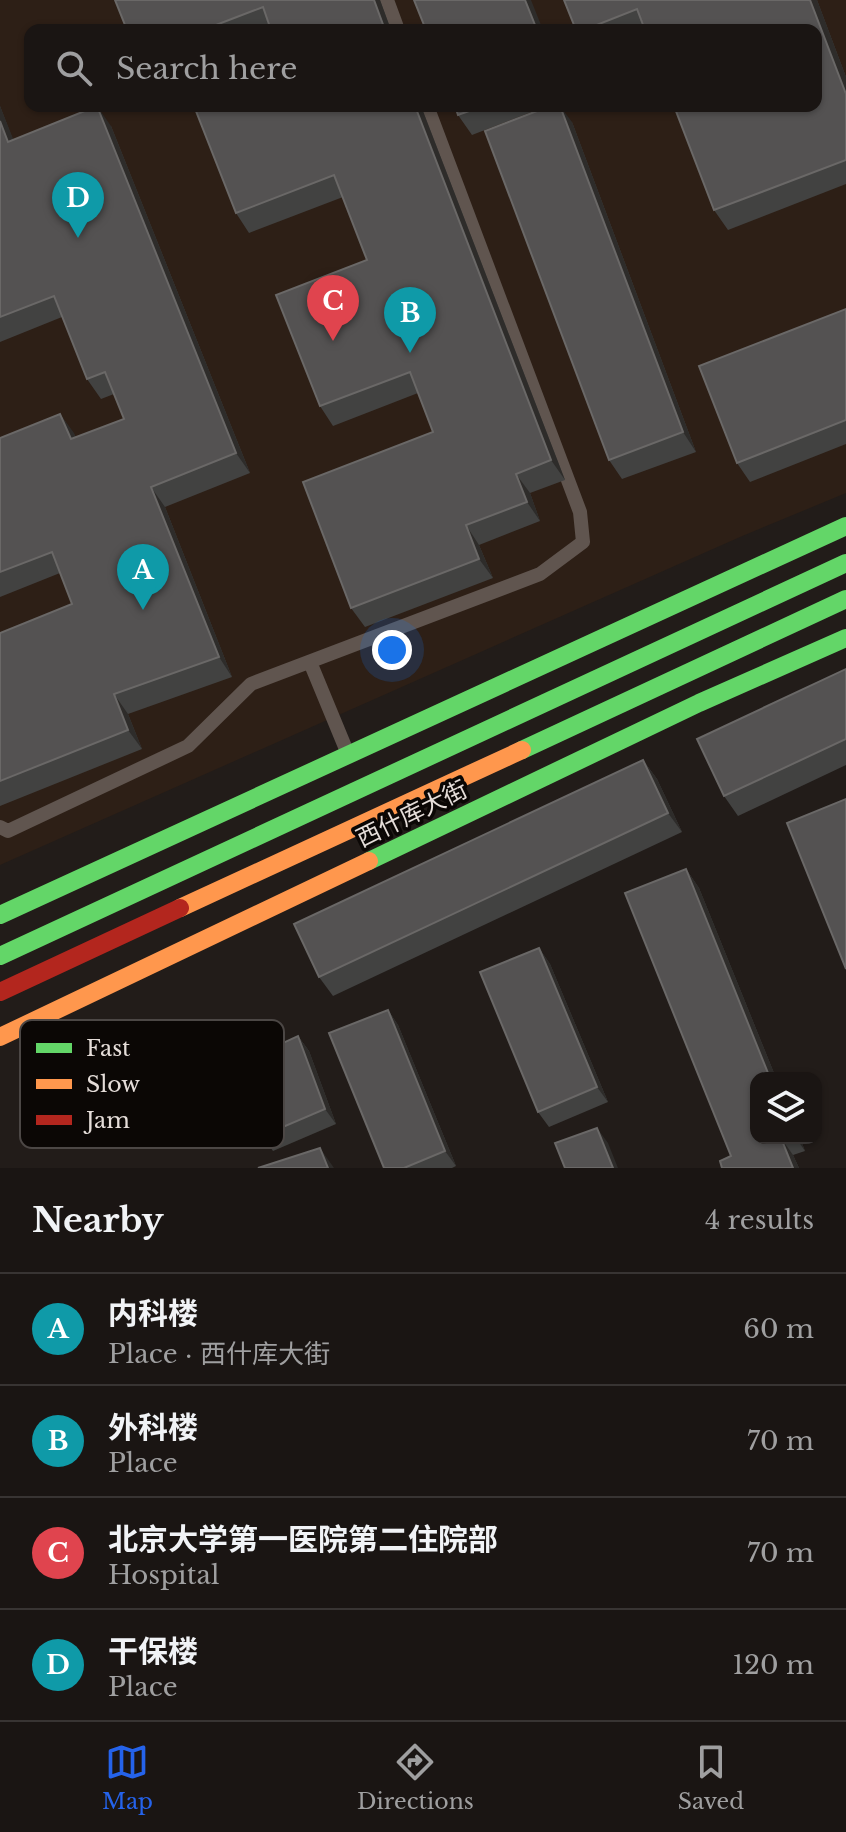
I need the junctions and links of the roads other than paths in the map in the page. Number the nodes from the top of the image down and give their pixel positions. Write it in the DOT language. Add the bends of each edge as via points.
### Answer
graph roads {
  1 [pos="387,0"];
  2 [pos="396,24"];
  3 [pos="429,112"];
  4 [pos="846,526"];
  5 [pos="846,563"];
  6 [pos="846,599"];
  7 [pos="846,638"];
  8 [pos="310,662"];
  9 [pos="348,755"];
  10 [pos="0,827"];
  11 [pos="0,915"];
  12 [pos="0,956"];
  13 [pos="0,992"];
  14 [pos="36,1020"];
  15 [pos="20,1027"];
  16 [pos="0,1037"];
  1 -- 2 [label="lane"];
  3 -- 8 [label="lane" via="580,512 583,542 540,574"];
  4 -- 9 [label="street"];
  5 -- 12 [label="street, 西什库大街"];
  6 -- 13 [label="street, 西什库大街"];
  7 -- 14 [label="street, 西什库大街"];
  8 -- 9 [label="lane"];
  8 -- 10 [label="lane" via="251,684 188,746 8,831"];
  9 -- 11 [label="street"];
  15 -- 16 [label="street, 西什库大街"];
}
